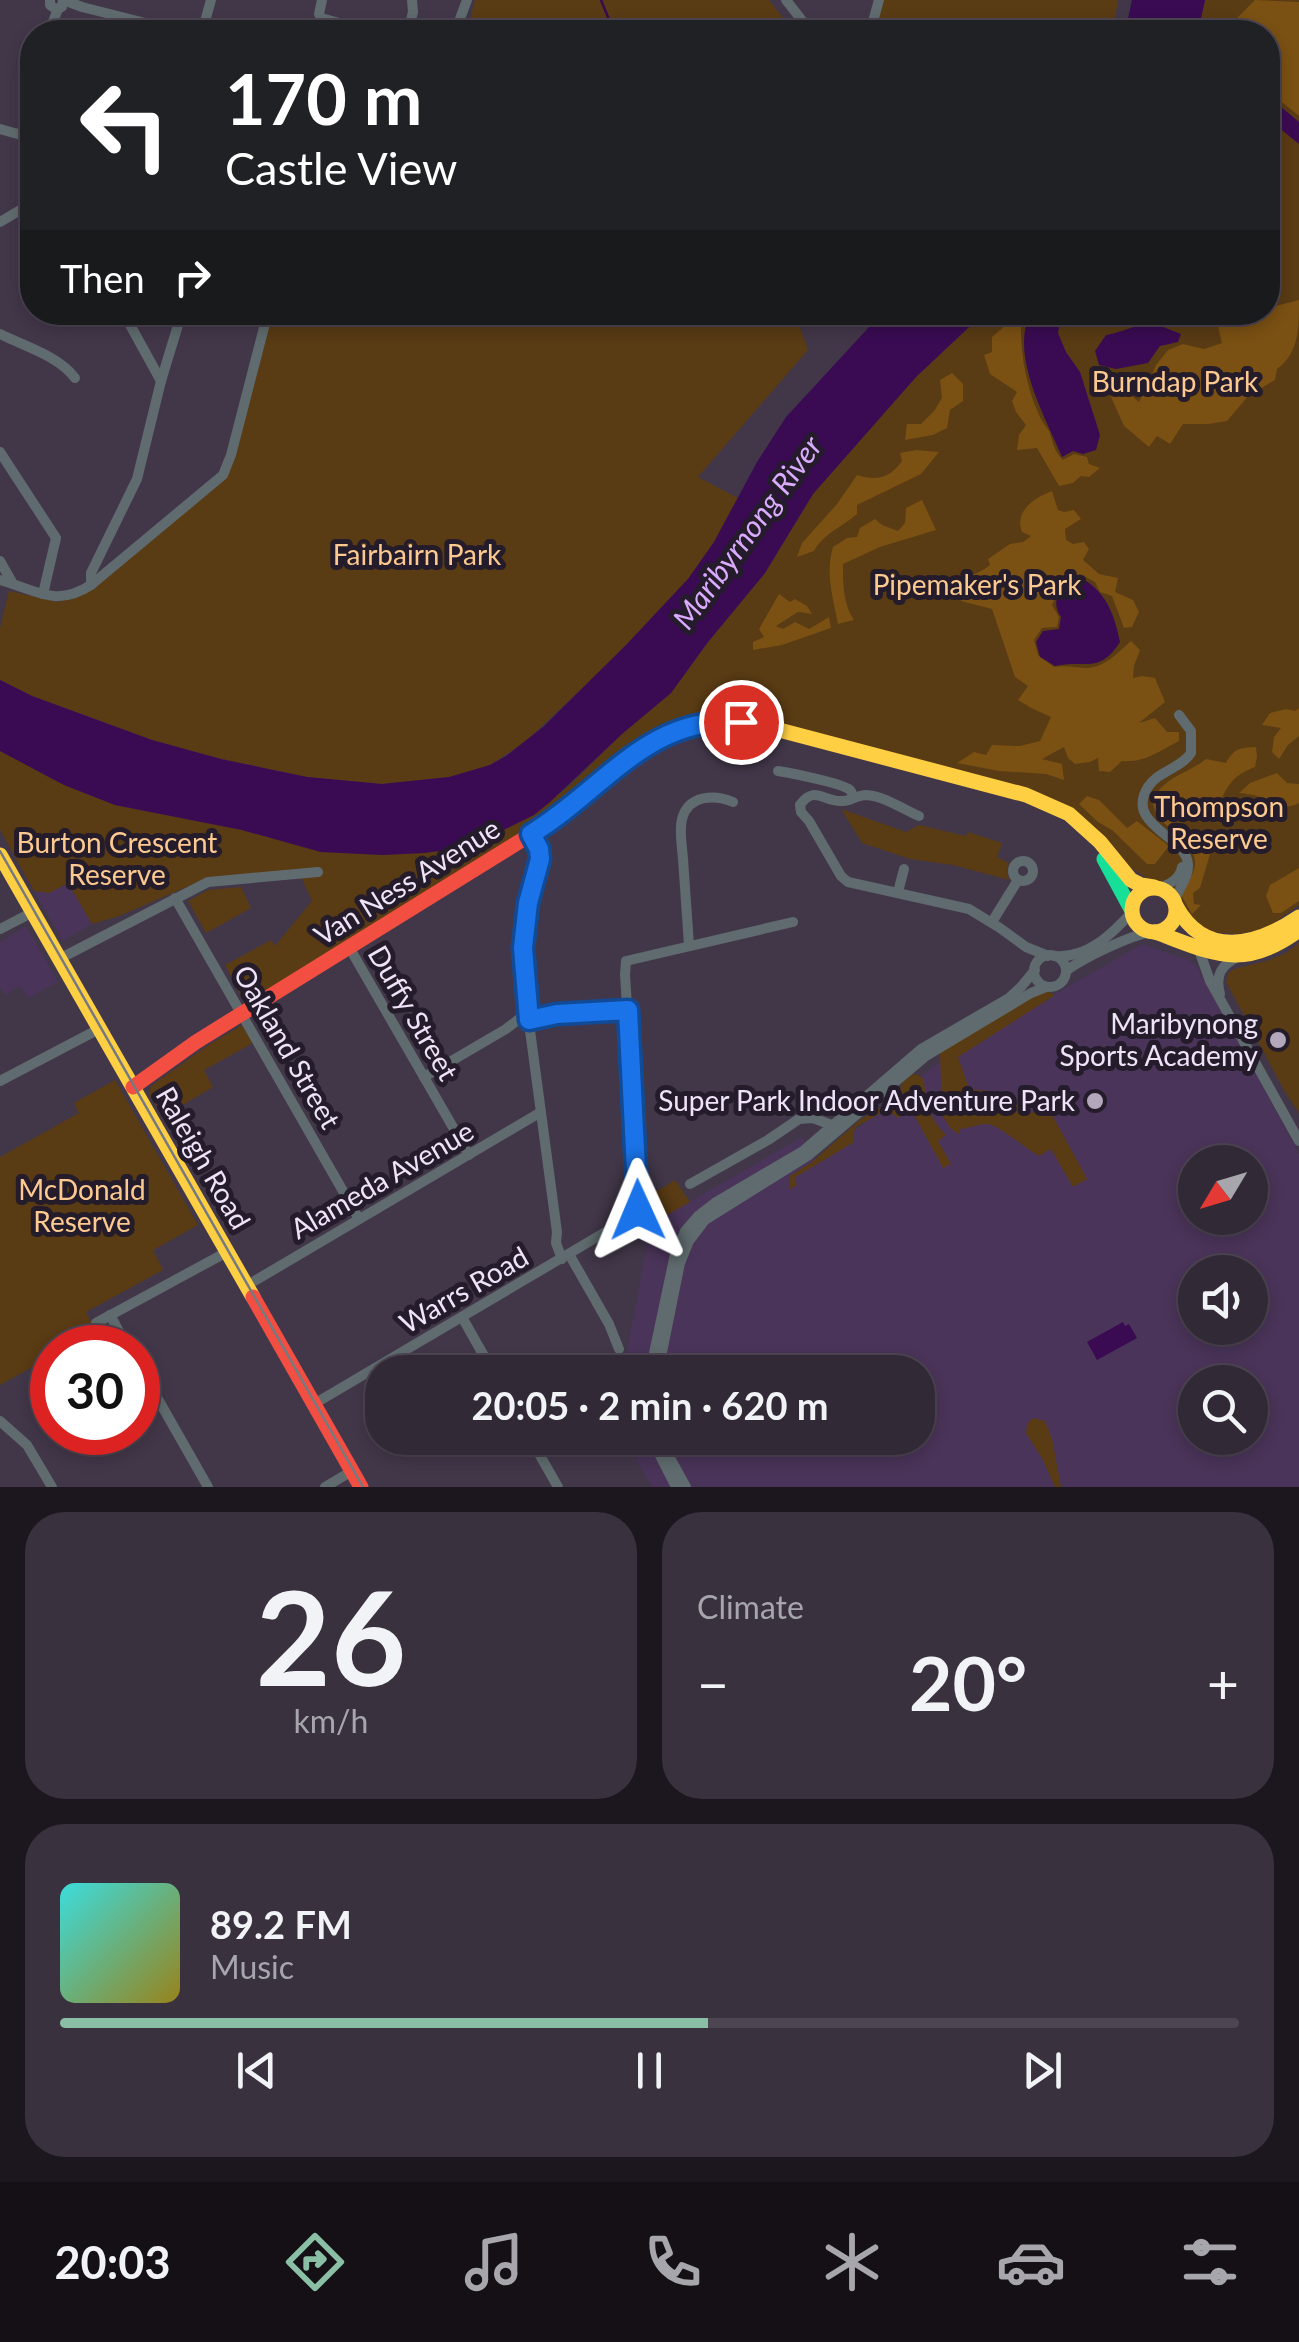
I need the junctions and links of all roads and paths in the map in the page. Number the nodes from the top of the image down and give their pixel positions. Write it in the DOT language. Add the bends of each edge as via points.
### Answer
graph roads {
  1 [pos="322,0"];
  2 [pos="786,0"];
  3 [pos="55,4"];
  4 [pos="99,6"];
  5 [pos="143,20"];
  6 [pos="329,20"];
  7 [pos="802,20"];
  8 [pos="130,325"];
  9 [pos="178,325"];
  10 [pos="265,325"];
  11 [pos="0,334"];
  12 [pos="75,378"];
  13 [pos="161,381"];
  14 [pos="0,452"];
  15 [pos="0,561"];
  16 [pos="0,580"];
  17 [pos="13,584"];
  18 [pos="91,585"];
  19 [pos="43,594"];
  20 [pos="1179,714"];
  21 [pos="778,771"];
  22 [pos="857,796"];
  23 [pos="1038,800"];
  24 [pos="734,802"];
  25 [pos="919,816"];
  26 [pos="534,833"];
  27 [pos="1175,845"];
  28 [pos="0,854"];
  29 [pos="904,868"];
  30 [pos="318,872"];
  31 [pos="1018,880"];
  32 [pos="1156,887"];
  33 [pos="898,892"];
  34 [pos="175,898"];
  35 [pos="1176,903"];
  36 [pos="1132,910"];
  37 [pos="33,912"];
  38 [pos="1299,916"];
  39 [pos="793,922"];
  40 [pos="992,922"];
  41 [pos="0,929"];
  42 [pos="1299,930"];
  43 [pos="1153,932"];
  44 [pos="689,945"];
  45 [pos="349,947"];
  46 [pos="1199,950"];
  47 [pos="1242,954"];
  48 [pos="1050,956"];
  49 [pos="59,958"];
  50 [pos="1035,969"];
  51 [pos="1066,971"];
  52 [pos="1046,987"];
  53 [pos="1221,1000"];
  54 [pos="628,1010"];
  55 [pos="242,1014"];
  56 [pos="529,1018"];
  57 [pos="100,1029"];
  58 [pos="424,1076"];
  59 [pos="0,1081"];
  60 [pos="131,1083"];
  61 [pos="1272,1092"];
  62 [pos="541,1112"];
  63 [pos="1299,1126"];
  64 [pos="836,1127"];
  65 [pos="1299,1141"];
  66 [pos="469,1154"];
  67 [pos="690,1184"];
  68 [pos="359,1219"];
  69 [pos="228,1252"];
  70 [pos="566,1256"];
  71 [pos="246,1286"];
  72 [pos="110,1316"];
  73 [pos="462,1317"];
  74 [pos="96,1323"];
  75 [pos="115,1325"];
  76 [pos="618,1349"];
  77 [pos="484,1355"];
  78 [pos="653,1355"];
  79 [pos="661,1355"];
  80 [pos="160,1403"];
  81 [pos="314,1404"];
  82 [pos="0,1421"];
  83 [pos="540,1455"];
  84 [pos="659,1455"];
  85 [pos="668,1455"];
  86 [pos="352,1472"];
  87 [pos="52,1487"];
  88 [pos="208,1487"];
  89 [pos="325,1487"];
  90 [pos="361,1487"];
  91 [pos="558,1487"];
  92 [pos="676,1487"];
  93 [pos="686,1487"];
  1 -- 6 [label="street" via="319,14"];
  2 -- 7 [label="street"];
  3 -- 4 [label="street"];
  4 -- 5 [label="street"];
  8 -- 13 [label="street"];
  9 -- 13 [label="street"];
  10 -- 18 [label="street" via="223,474"];
  11 -- 12 [label="street"];
  13 -- 18 [label="street" via="136,480"];
  14 -- 19 [label="street" via="56,538"];
  15 -- 17 [label="street"];
  16 -- 17 [label="street"];
  17 -- 19 [label="street"];
  18 -- 19 [label="street" via="67,597"];
  20 -- 27 [label="street" via="1191,732 1191,754 1154,780 1143,802 1151,822"];
  21 -- 22 [label="street"];
  22 -- 25 [label="street"];
  22 -- 33 [label="street" via="841,802 813,795 800,810 844,880"];
  23 -- 26 [label="main road, Van Ness Avenue" via="764,726 717,721 640,749"];
  23 -- 32 [label="main road, Van Ness Avenue" via="1080,822 1134,882"];
  23 -- 36 [label="main road, Van Ness Avenue" via="1092,841"];
  24 -- 44 [label="street" via="705,797 683,815"];
  26 -- 45 [label="main road, Van Ness Avenue"];
  26 -- 56 [label="street" via="540,859 523,948"];
  27 -- 32 [label="street" via="1181,873"];
  27 -- 35 [label="street" via="1188,866"];
  28 -- 37 [label="main road, Raleigh Road"];
  29 -- 33 [label="street"];
  30 -- 34 [label="street" via="208,882"];
  31 -- 40 [label="street"];
  32 -- 35 [label="main road"];
  32 -- 36 [label="main road" via="1138,894"];
  33 -- 40 [label="street" via="962,907"];
  34 -- 49 [label="street"];
  34 -- 55 [label="street, Oakland Street"];
  35 -- 38 [label="main road" via="1195,932 1228,943 1267,937"];
  35 -- 43 [label="main road" via="1172,924"];
  36 -- 43 [label="main road" via="1140,928"];
  36 -- 48 [label="street" via="1094,946"];
  37 -- 41 [label="street"];
  37 -- 49 [label="main road, Raleigh Road"];
  39 -- 44 [label="street"];
  40 -- 48 [label="street" via="1026,948"];
  40 -- 50 [label="street"];
  42 -- 47 [label="main road" via="1275,946"];
  43 -- 46 [label="main road"];
  43 -- 51 [label="street"];
  44 -- 54 [label="street" via="626,961"];
  45 -- 55 [label="main road, Van Ness Avenue"];
  45 -- 58 [label="street, Duffy Street"];
  46 -- 47 [label="main road"];
  46 -- 53 [label="street"];
  47 -- 53 [label="street" via="1219,974"];
  48 -- 50 [label="street"];
  48 -- 51 [label="street"];
  49 -- 57 [label="main road, Raleigh Road"];
  50 -- 52 [label="street"];
  50 -- 64 [label="street" via="1014,994 921,1049"];
  51 -- 52 [label="street" via="1062,982"];
  52 -- 64 [label="street" via="926,1056"];
  53 -- 61 [label="street"];
  54 -- 56 [label="street"];
  54 -- 70 [label="street, Warrs Road" via="639,1205 636,1214"];
  55 -- 60 [label="main road, Van Ness Avenue"];
  55 -- 68 [label="street, Oakland Street"];
  56 -- 58 [label="street"];
  56 -- 62 [label="street"];
  57 -- 59 [label="street"];
  57 -- 60 [label="main road, Raleigh Road"];
  58 -- 66 [label="street, Duffy Street"];
  60 -- 69 [label="main road, Raleigh Road"];
  61 -- 63 [label="street"];
  61 -- 65 [label="street"];
  62 -- 66 [label="street, Alameda Avenue"];
  62 -- 70 [label="street" via="556,1243"];
  64 -- 67 [label="street" via="799,1118"];
  64 -- 78 [label="street" via="707,1209 685,1232 674,1254"];
  64 -- 79 [label="street" via="798,1163 715,1212 692,1235"];
  66 -- 68 [label="street, Alameda Avenue"];
  68 -- 71 [label="street, Alameda Avenue"];
  69 -- 71 [label="main road, Raleigh Road"];
  69 -- 72 [label="street"];
  70 -- 73 [label="street, Warrs Road"];
  70 -- 76 [label="street"];
  71 -- 81 [label="main road, Raleigh Road"];
  72 -- 74 [label="street"];
  72 -- 75 [label="street"];
  73 -- 77 [label="street"];
  73 -- 81 [label="street, Warrs Road"];
  80 -- 88 [label="street"];
  81 -- 86 [label="main road, Raleigh Road"];
  82 -- 87 [label="street" via="27,1445"];
  83 -- 91 [label="street"];
  84 -- 92 [label="street"];
  85 -- 93 [label="street"];
  86 -- 89 [label="street"];
  86 -- 90 [label="main road, Raleigh Road"];
}
